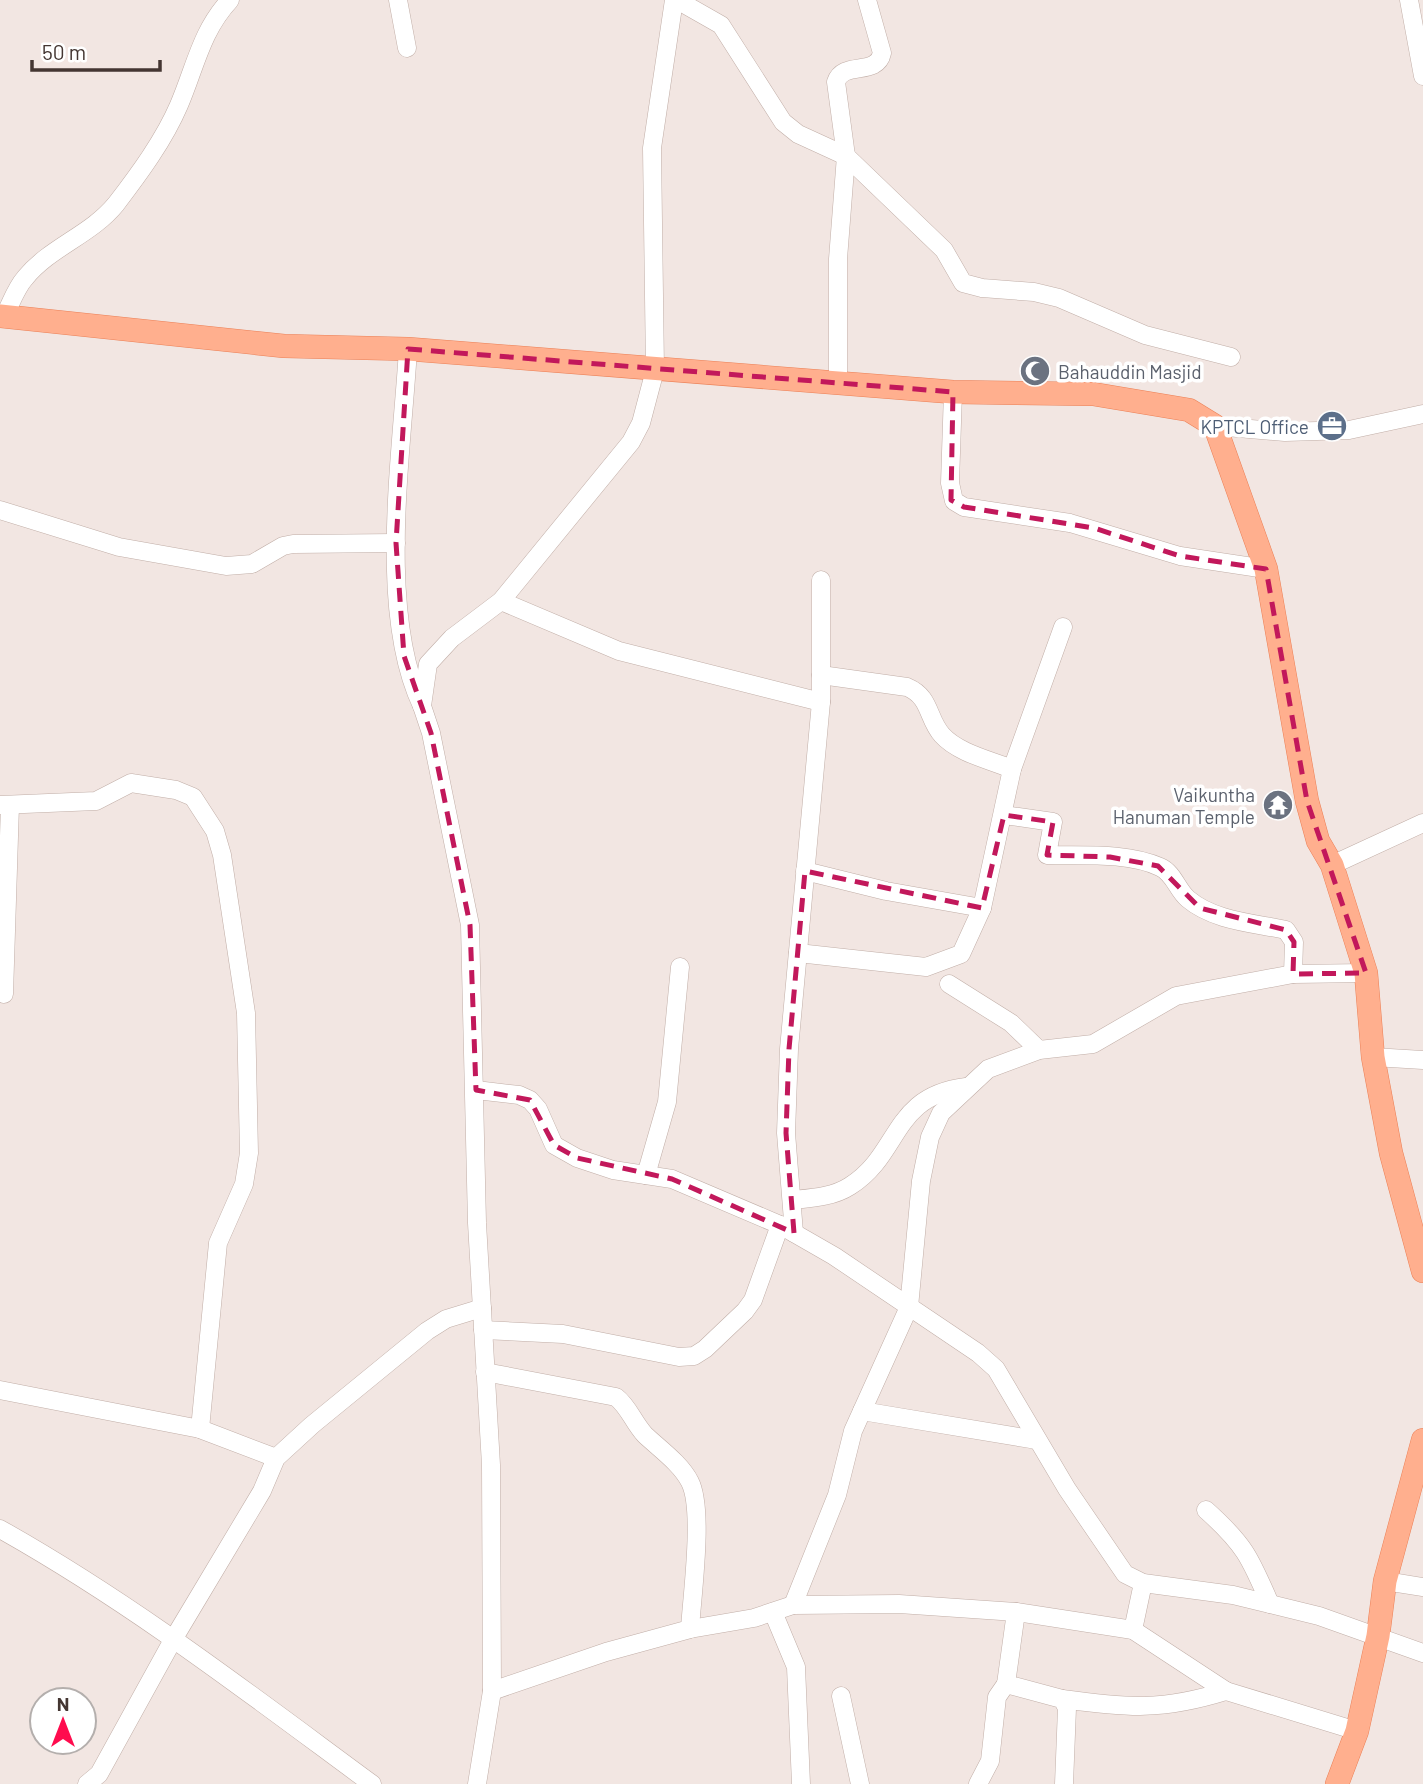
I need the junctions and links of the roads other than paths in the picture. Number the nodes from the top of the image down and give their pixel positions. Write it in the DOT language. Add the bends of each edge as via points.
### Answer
graph roads {
  1 [pos="230,0"];
  2 [pos="398,0"];
  3 [pos="676,0"];
  4 [pos="867,0"];
  5 [pos="1409,0"];
  6 [pos="407,48"];
  7 [pos="1423,76"];
  8 [pos="846,156"];
  9 [pos="3,316"];
  10 [pos="408,349"];
  11 [pos="1231,357"];
  12 [pos="655,370"];
  13 [pos="838,383"];
  14 [pos="953,392"];
  15 [pos="1423,414"];
  16 [pos="1215,426"];
  17 [pos="0,510"];
  18 [pos="396,543"];
  19 [pos="1266,569"];
  20 [pos="821,580"];
  21 [pos="501,601"];
  22 [pos="1063,627"];
  23 [pos="821,675"];
  24 [pos="821,702"];
  25 [pos="422,706"];
  26 [pos="1012,769"];
  27 [pos="5,805"];
  28 [pos="1004,815"];
  29 [pos="1423,823"];
  30 [pos="1332,865"];
  31 [pos="805,871"];
  32 [pos="982,908"];
  33 [pos="797,953"];
  34 [pos="680,967"];
  35 [pos="1366,973"];
  36 [pos="1293,974"];
  37 [pos="949,984"];
  38 [pos="4,994"];
  39 [pos="1040,1050"];
  40 [pos="1373,1056"];
  41 [pos="1423,1060"];
  42 [pos="966,1087"];
  43 [pos="476,1090"];
  44 [pos="646,1175"];
  45 [pos="792,1200"];
  46 [pos="787,1229"];
  47 [pos="1423,1271"];
  48 [pos="909,1307"];
  49 [pos="482,1308"];
  50 [pos="483,1330"];
  51 [pos="485,1372"];
  52 [pos="0,1390"];
  53 [pos="862,1411"];
  54 [pos="200,1429"];
  55 [pos="1037,1440"];
  56 [pos="1423,1440"];
  57 [pos="276,1458"];
  58 [pos="1206,1510"];
  59 [pos="0,1529"];
  60 [pos="1385,1581"];
  61 [pos="1143,1583"];
  62 [pos="1423,1587"];
  63 [pos="1270,1604"];
  64 [pos="793,1605"];
  65 [pos="773,1612"];
  66 [pos="1016,1612"];
  67 [pos="690,1629"];
  68 [pos="1133,1630"];
  69 [pos="1378,1636"];
  70 [pos="174,1638"];
  71 [pos="1423,1653"];
  72 [pos="1006,1684"];
  73 [pos="492,1691"];
  74 [pos="1226,1691"];
  75 [pos="842,1696"];
  76 [pos="1062,1699"];
  77 [pos="1357,1731"];
  78 [pos="87,1784"];
  79 [pos="372,1784"];
  80 [pos="477,1784"];
  81 [pos="801,1784"];
  82 [pos="860,1784"];
  83 [pos="978,1784"];
  84 [pos="1064,1784"];
  85 [pos="1337,1784"];
  1 -- 9 [label="street" via="198,49 179,106 116,203 100,222 23,279"];
  2 -- 6 [label="street"];
  3 -- 8 [label="street" via="721,24 783,122"];
  3 -- 12 [label="street" via="652,148"];
  4 -- 8 [label="street" via="882,53 875,66 838,76"];
  5 -- 7 [label="street"];
  8 -- 11 [label="street" via="944,250 963,283 1046,295 1145,335"];
  8 -- 13 [label="street" via="838,259"];
  9 -- 10 [label="main road" via="284,346"];
  10 -- 12 [label="main road"];
  10 -- 18 [label="street"];
  12 -- 13 [label="main road"];
  12 -- 21 [label="street" via="631,442"];
  13 -- 14 [label="main road"];
  14 -- 16 [label="main road" via="1094,394 1189,410"];
  14 -- 19 [label="street" via="950,483 954,501 964,507 1094,528 1180,556"];
  15 -- 16 [label="street" via="1349,430 1285,432"];
  16 -- 19 [label="main road"];
  17 -- 18 [label="street" via="119,547 226,566 252,564 293,544"];
  18 -- 25 [label="street" via="404,656"];
  19 -- 30 [label="main road" via="1307,801 1318,841"];
  20 -- 23 [label="street"];
  21 -- 24 [label="street" via="619,651"];
  21 -- 25 [label="street" via="452,638 428,664"];
  22 -- 26 [label="street"];
  23 -- 24 [label="street"];
  23 -- 26 [label="street" via="918,691 940,733 953,745"];
  24 -- 31 [label="street"];
  25 -- 43 [label="street" via="470,925"];
  26 -- 28 [label="street"];
  27 -- 38 [label="street"];
  27 -- 54 [label="street" via="96,801 131,783 150,785 193,797 215,831 246,1013 249,1153 244,1184 218,1243"];
  28 -- 32 [label="street"];
  28 -- 36 [label="street" via="1053,822 1047,855 1110,857 1158,866 1200,908 1286,930 1294,942"];
  29 -- 30 [label="street"];
  30 -- 35 [label="main road"];
  31 -- 32 [label="street"];
  31 -- 33 [label="street"];
  32 -- 33 [label="street" via="961,954 926,967"];
  33 -- 45 [label="street" via="786,1133"];
  34 -- 44 [label="street" via="667,1102"];
  35 -- 36 [label="street"];
  35 -- 40 [label="main road"];
  36 -- 39 [label="street" via="1176,996 1093,1044"];
  37 -- 39 [label="street" via="1012,1023"];
  39 -- 42 [label="street" via="988,1069"];
  40 -- 41 [label="street"];
  40 -- 47 [label="main road" via="1391,1153"];
  42 -- 45 [label="street" via="943,1089 919,1102 875,1163 850,1186 824,1197"];
  42 -- 48 [label="street" via="941,1113 930,1137 921,1181"];
  43 -- 44 [label="street" via="530,1100 554,1144 577,1158"];
  43 -- 49 [label="street"];
  44 -- 46 [label="street" via="671,1178"];
  45 -- 46 [label="street"];
  46 -- 48 [label="street"];
  46 -- 50 [label="street" via="753,1300 694,1356 564,1335"];
  48 -- 53 [label="street"];
  48 -- 55 [label="street" via="996,1369"];
  49 -- 50 [label="street"];
  49 -- 57 [label="street" via="446,1319 427,1331"];
  50 -- 51 [label="street"];
  51 -- 67 [label="street" via="616,1397 628,1406 643,1433 685,1475 694,1495"];
  51 -- 73 [label="street" via="491,1465"];
  52 -- 54 [label="street"];
  53 -- 55 [label="street"];
  53 -- 64 [label="street" via="837,1495"];
  54 -- 57 [label="street"];
  55 -- 61 [label="street" via="1107,1552 1125,1574"];
  56 -- 60 [label="main road"];
  57 -- 70 [label="street" via="262,1491"];
  58 -- 63 [label="street" via="1248,1554"];
  59 -- 70 [label="street" via="77,1572"];
  60 -- 62 [label="street"];
  60 -- 69 [label="main road"];
  61 -- 63 [label="street"];
  61 -- 68 [label="street"];
  63 -- 69 [label="street"];
  64 -- 65 [label="street"];
  64 -- 66 [label="street" via="899,1604"];
  65 -- 67 [label="street"];
  65 -- 81 [label="street" via="796,1667"];
  66 -- 68 [label="street"];
  66 -- 72 [label="street"];
  67 -- 73 [label="street"];
  68 -- 74 [label="street"];
  69 -- 71 [label="street"];
  69 -- 77 [label="main road"];
  70 -- 78 [label="street" via="99,1774"];
  70 -- 79 [label="street"];
  72 -- 76 [label="street"];
  72 -- 83 [label="street" via="995,1707 990,1761"];
  73 -- 80 [label="street"];
  74 -- 76 [label="street" via="1169,1707"];
  74 -- 77 [label="street"];
  75 -- 82 [label="street"];
  76 -- 84 [label="street" via="1067,1708"];
  77 -- 85 [label="main road"];
}
